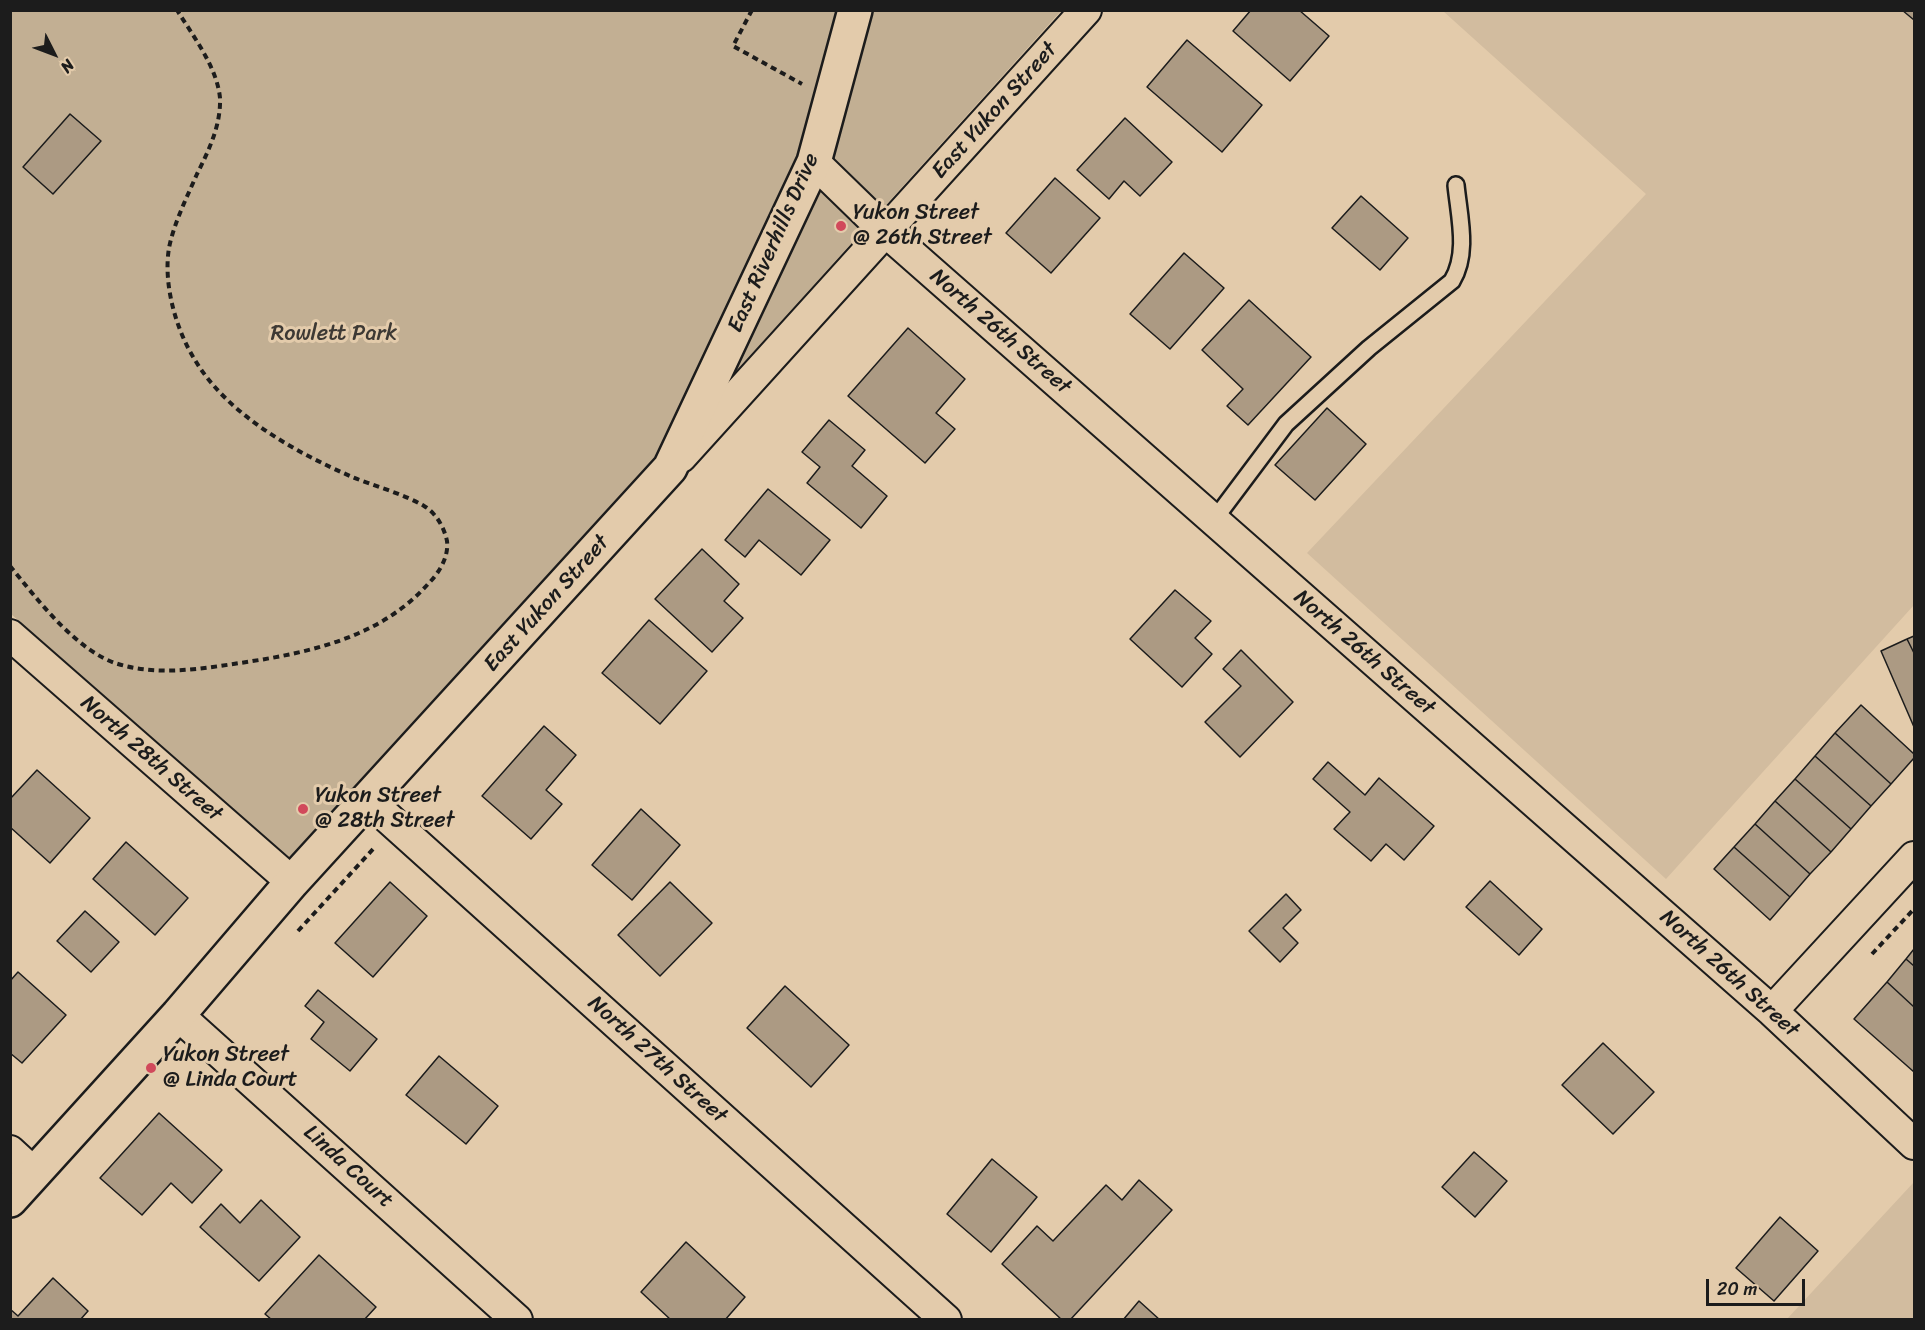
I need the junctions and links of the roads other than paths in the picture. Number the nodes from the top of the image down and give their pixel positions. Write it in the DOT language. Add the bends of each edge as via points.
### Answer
graph roads {
  1 [pos="855,10"];
  2 [pos="1086,10"];
  3 [pos="814,162"];
  4 [pos="1456,185"];
  5 [pos="885,231"];
  6 [pos="670,468"];
  7 [pos="1214,520"];
  8 [pos="10,635"];
  9 [pos="368,800"];
  10 [pos="1914,857"];
  11 [pos="292,882"];
  12 [pos="1772,1011"];
  13 [pos="178,1015"];
  14 [pos="1914,1144"];
  15 [pos="10,1151"];
  16 [pos="35,1174"];
  17 [pos="10,1200"];
  18 [pos="517,1320"];
  19 [pos="946,1320"];
  1 -- 3 [label="street, East Riverhills Drive"];
  2 -- 5 [label="street, East Yukon Street"];
  3 -- 5 [label="street, North 26th Street"];
  3 -- 6 [label="street, East Riverhills Drive"];
  4 -- 7 [label="lane" via="1462,250 1460,268 1452,281 1369,348 1286,424"];
  5 -- 6 [label="street, East Yukon Street"];
  5 -- 7 [label="street, North 26th Street"];
  6 -- 9 [label="street, East Yukon Street"];
  7 -- 12 [label="street, North 26th Street"];
  8 -- 11 [label="street, North 28th Street"];
  9 -- 11 [label="street, East Yukon Street"];
  9 -- 19 [label="street, North 27th Street"];
  10 -- 12 [label="street"];
  11 -- 13 [label="street, East Yukon Street"];
  12 -- 14 [label="street, North 26th Street"];
  13 -- 16 [label="street, East Yukon Street"];
  13 -- 18 [label="street, Linda Court"];
  15 -- 16 [label="street"];
  16 -- 17 [label="street, East Yukon Street"];
}
